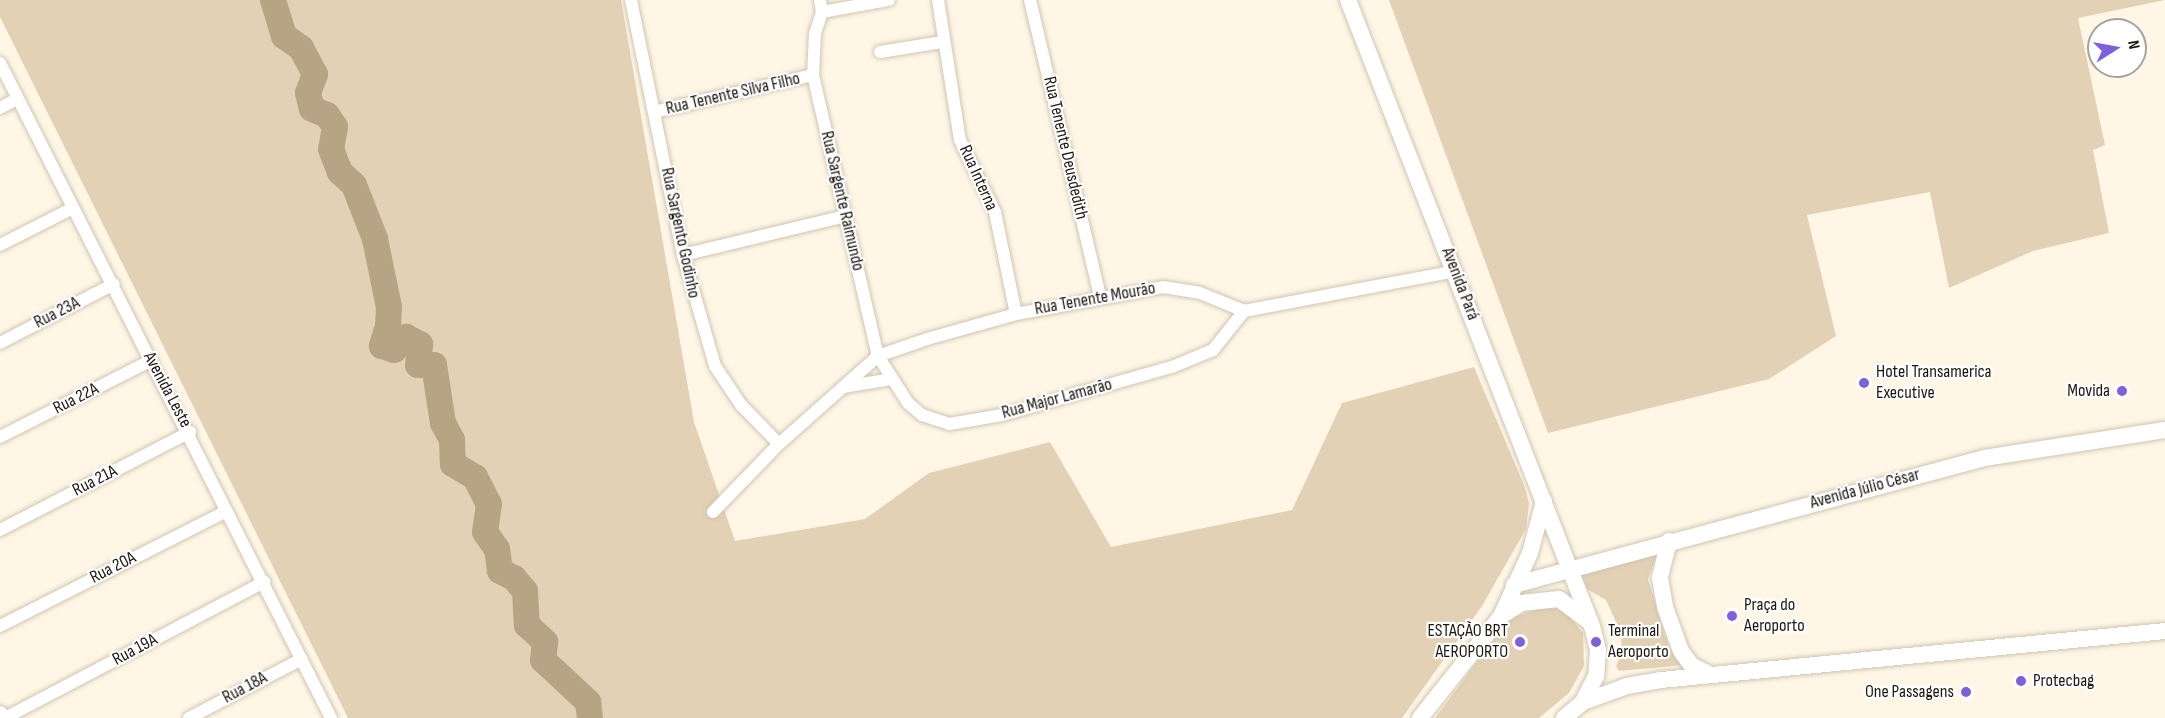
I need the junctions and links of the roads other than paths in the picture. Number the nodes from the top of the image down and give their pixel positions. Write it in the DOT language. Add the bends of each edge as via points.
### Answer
graph roads {
  1 [pos="631,0"];
  2 [pos="889,0"];
  3 [pos="938,0"];
  4 [pos="1030,0"];
  5 [pos="1348,0"];
  6 [pos="821,6"];
  7 [pos="942,42"];
  8 [pos="880,52"];
  9 [pos="0,63"];
  10 [pos="813,75"];
  11 [pos="17,99"];
  12 [pos="0,108"];
  13 [pos="654,112"];
  14 [pos="73,208"];
  15 [pos="845,216"];
  16 [pos="0,245"];
  17 [pos="683,255"];
  18 [pos="1455,271"];
  19 [pos="114,284"];
  20 [pos="1100,296"];
  21 [pos="1244,311"];
  22 [pos="1016,314"];
  23 [pos="0,343"];
  24 [pos="878,356"];
  25 [pos="152,360"];
  26 [pos="892,379"];
  27 [pos="843,387"];
  28 [pos="2165,430"];
  29 [pos="189,432"];
  30 [pos="0,437"];
  31 [pos="778,444"];
  32 [pos="1544,501"];
  33 [pos="227,511"];
  34 [pos="713,512"];
  35 [pos="0,530"];
  36 [pos="1669,541"];
  37 [pos="1570,568"];
  38 [pos="264,582"];
  39 [pos="1514,585"];
  40 [pos="1502,616"];
  41 [pos="0,626"];
  42 [pos="1592,626"];
  43 [pos="2165,631"];
  44 [pos="302,659"];
  45 [pos="1711,675"];
  46 [pos="1584,702"];
  47 [pos="0,714"];
  48 [pos="4,718"];
  49 [pos="189,718"];
  50 [pos="331,718"];
  51 [pos="1420,718"];
  52 [pos="1564,718"];
  1 -- 13 [label="street, Rua Sargento Godinho"];
  2 -- 6 [label="street"];
  3 -- 7 [label="street, Rua Interna"];
  4 -- 20 [label="street, Rua Tenente Deusdedith"];
  5 -- 18 [label="street, Avenida Pará"];
  6 -- 10 [label="street, Rua Sargente Raimundo"];
  7 -- 8 [label="street"];
  7 -- 22 [label="street, Rua Interna" via="960,140 994,212"];
  9 -- 11 [label="street, Avenida Leste"];
  10 -- 13 [label="street, Rua Tenente Silva Filho"];
  10 -- 15 [label="street, Rua Sargente Raimundo"];
  11 -- 12 [label="street"];
  11 -- 14 [label="street, Avenida Leste"];
  13 -- 17 [label="street, Rua Sargento Godinho"];
  14 -- 16 [label="street"];
  14 -- 19 [label="street, Avenida Leste"];
  15 -- 17 [label="street"];
  15 -- 24 [label="street, Rua Sargente Raimundo"];
  17 -- 31 [label="street, Rua Sargento Godinho" via="715,366 741,405"];
  18 -- 21 [label="street"];
  18 -- 32 [label="street, Avenida Pará"];
  19 -- 23 [label="street, Rua 23A"];
  19 -- 25 [label="street, Avenida Leste"];
  20 -- 21 [label="street, Rua Tenente Mourão" via="1183,288"];
  20 -- 22 [label="street, Rua Tenente Mourão"];
  21 -- 26 [label="street, Rua Major Lamarão" via="1222,342 1203,356 992,417 949,424 935,421 908,403"];
  22 -- 24 [label="street, Rua Tenente Mourão"];
  24 -- 26 [label="street, Rua Major Lamarão"];
  24 -- 27 [label="street"];
  25 -- 29 [label="street, Avenida Leste"];
  25 -- 30 [label="street, Rua 22A"];
  26 -- 27 [label="street"];
  27 -- 31 [label="street"];
  28 -- 36 [label="street, Avenida Júlio César" via="1984,458"];
  29 -- 33 [label="street, Avenida Leste"];
  29 -- 35 [label="street, Rua 21A"];
  31 -- 34 [label="street"];
  32 -- 37 [label="street, Avenida Pará"];
  32 -- 39 [label="street" via="1536,535"];
  33 -- 38 [label="street, Avenida Leste"];
  33 -- 41 [label="street, Rua 20A"];
  36 -- 37 [label="street, Avenida Júlio César"];
  36 -- 45 [label="street" via="1660,578 1665,607 1681,651 1691,665"];
  37 -- 39 [label="street, Avenida Júlio César"];
  37 -- 42 [label="street"];
  38 -- 44 [label="street, Avenida Leste"];
  38 -- 48 [label="street, Rua 19A"];
  39 -- 40 [label="street"];
  40 -- 42 [label="street" via="1521,603 1559,599"];
  40 -- 51 [label="street"];
  42 -- 46 [label="street" via="1599,662"];
  43 -- 45 [label="street"];
  44 -- 49 [label="street, Rua 18A"];
  44 -- 50 [label="street, Avenida Leste"];
  45 -- 46 [label="street" via="1628,686"];
  46 -- 52 [label="street"];
  47 -- 48 [label="street"];
}
